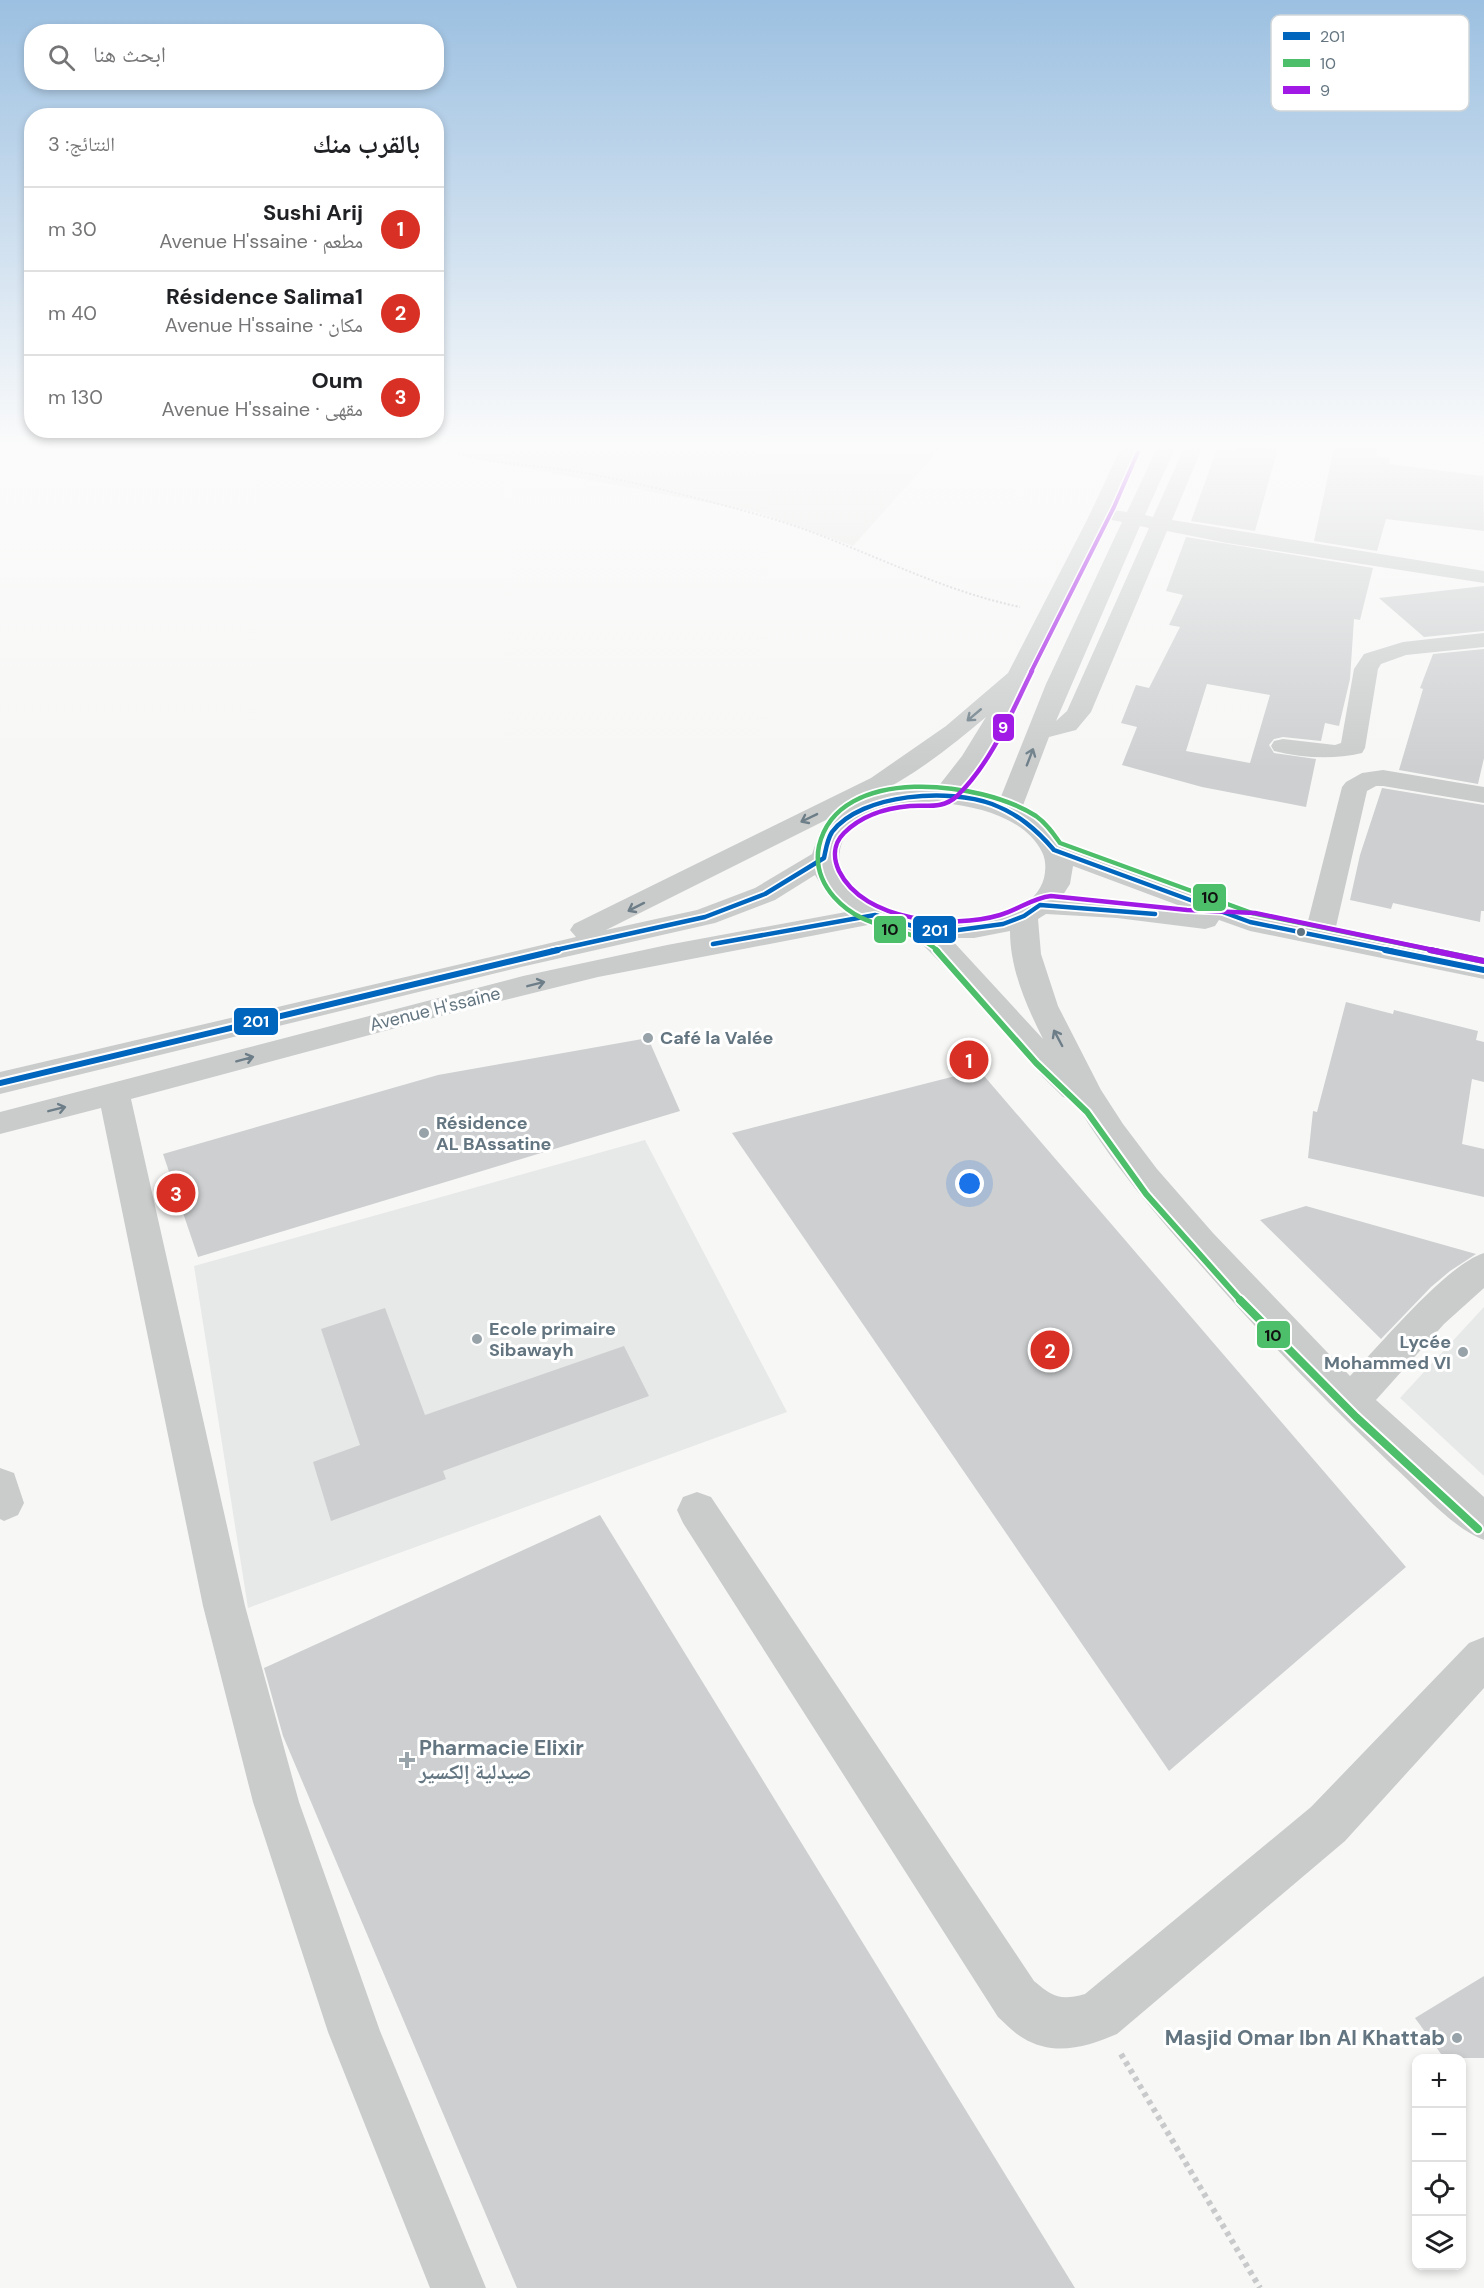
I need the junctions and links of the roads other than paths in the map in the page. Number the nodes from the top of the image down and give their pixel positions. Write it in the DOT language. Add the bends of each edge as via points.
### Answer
graph roads {
  1 [pos="1080,555"];
  2 [pos="1117,555"];
  3 [pos="1146,555"];
  4 [pos="1341,555"];
  5 [pos="1423,555"];
  6 [pos="1484,564"];
  7 [pos="1484,577"];
  8 [pos="1484,640"];
  9 [pos="1018,677"];
  10 [pos="1040,731"];
  11 [pos="1283,746"];
  12 [pos="944,795"];
  13 [pos="1484,795"];
  14 [pos="1008,811"];
  15 [pos="1054,850"];
  16 [pos="824,858"];
  17 [pos="1032,910"];
  18 [pos="875,915"];
  19 [pos="1250,922"];
  20 [pos="923,929"];
  21 [pos="1320,936"];
  22 [pos="521,958"];
  23 [pos="1484,970"];
  24 [pos="0,1083"];
  25 [pos="114,1094"];
  26 [pos="1095,1108"];
  27 [pos="0,1123"];
  28 [pos="1484,1267"];
  29 [pos="1351,1401"];
  30 [pos="697,1510"];
  31 [pos="1484,1522"];
  32 [pos="1484,1657"];
  33 [pos="458,2288"];
  1 -- 9 [label="street"];
  2 -- 10 [label="street"];
  3 -- 10 [label="street" via="1079,712 1066,726"];
  4 -- 7 [label="street"];
  5 -- 6 [label="street"];
  8 -- 11 [label="street" via="1403,649 1372,659 1366,669 1353,748 1335,752"];
  9 -- 12 [label="street" via="987,740"];
  9 -- 22 [label="street, one-way" via="954,731 880,783 612,918"];
  14 -- 10 [label="street, one-way"];
  12 -- 14 [label="street"];
  12 -- 16 [label="street" via="903,797 860,810 840,823 828,839"];
  13 -- 21 [label="street" via="1383,778 1371,778 1355,787"];
  14 -- 15 [label="street" via="1044,835"];
  15 -- 17 [label="street" via="1059,864 1058,879 1052,893"];
  15 -- 19 [label="street"];
  16 -- 18 [label="street" via="838,889"];
  16 -- 22 [label="street, Avenue H'ssaine" via="765,894 705,917"];
  17 -- 19 [label="street" via="1117,910"];
  17 -- 20 [label="street" via="1003,924 978,929"];
  26 -- 17 [label="street, one-way" via="1035,989 1023,938"];
  18 -- 20 [label="street"];
  25 -- 18 [label="street, Avenue H'ssaine, one-way" via="597,969"];
  19 -- 21 [label="street"];
  20 -- 26 [label="street" via="972,975 1055,1072"];
  21 -- 23 [label="street"];
  22 -- 24 [label="street, Avenue H'ssaine"];
  27 -- 25 [label="street, Avenue H'ssaine, one-way"];
  25 -- 33 [label="street" via="224,1606 276,1802 354,2032"];
  26 -- 29 [label="street" via="1138,1169 1198,1241"];
  28 -- 29 [label="street" via="1431,1314"];
  29 -- 31 [label="street"];
  30 -- 32 [label="street" via="1016,1999 1041,2020 1070,2024 1099,2016 1328,1824"];
}
